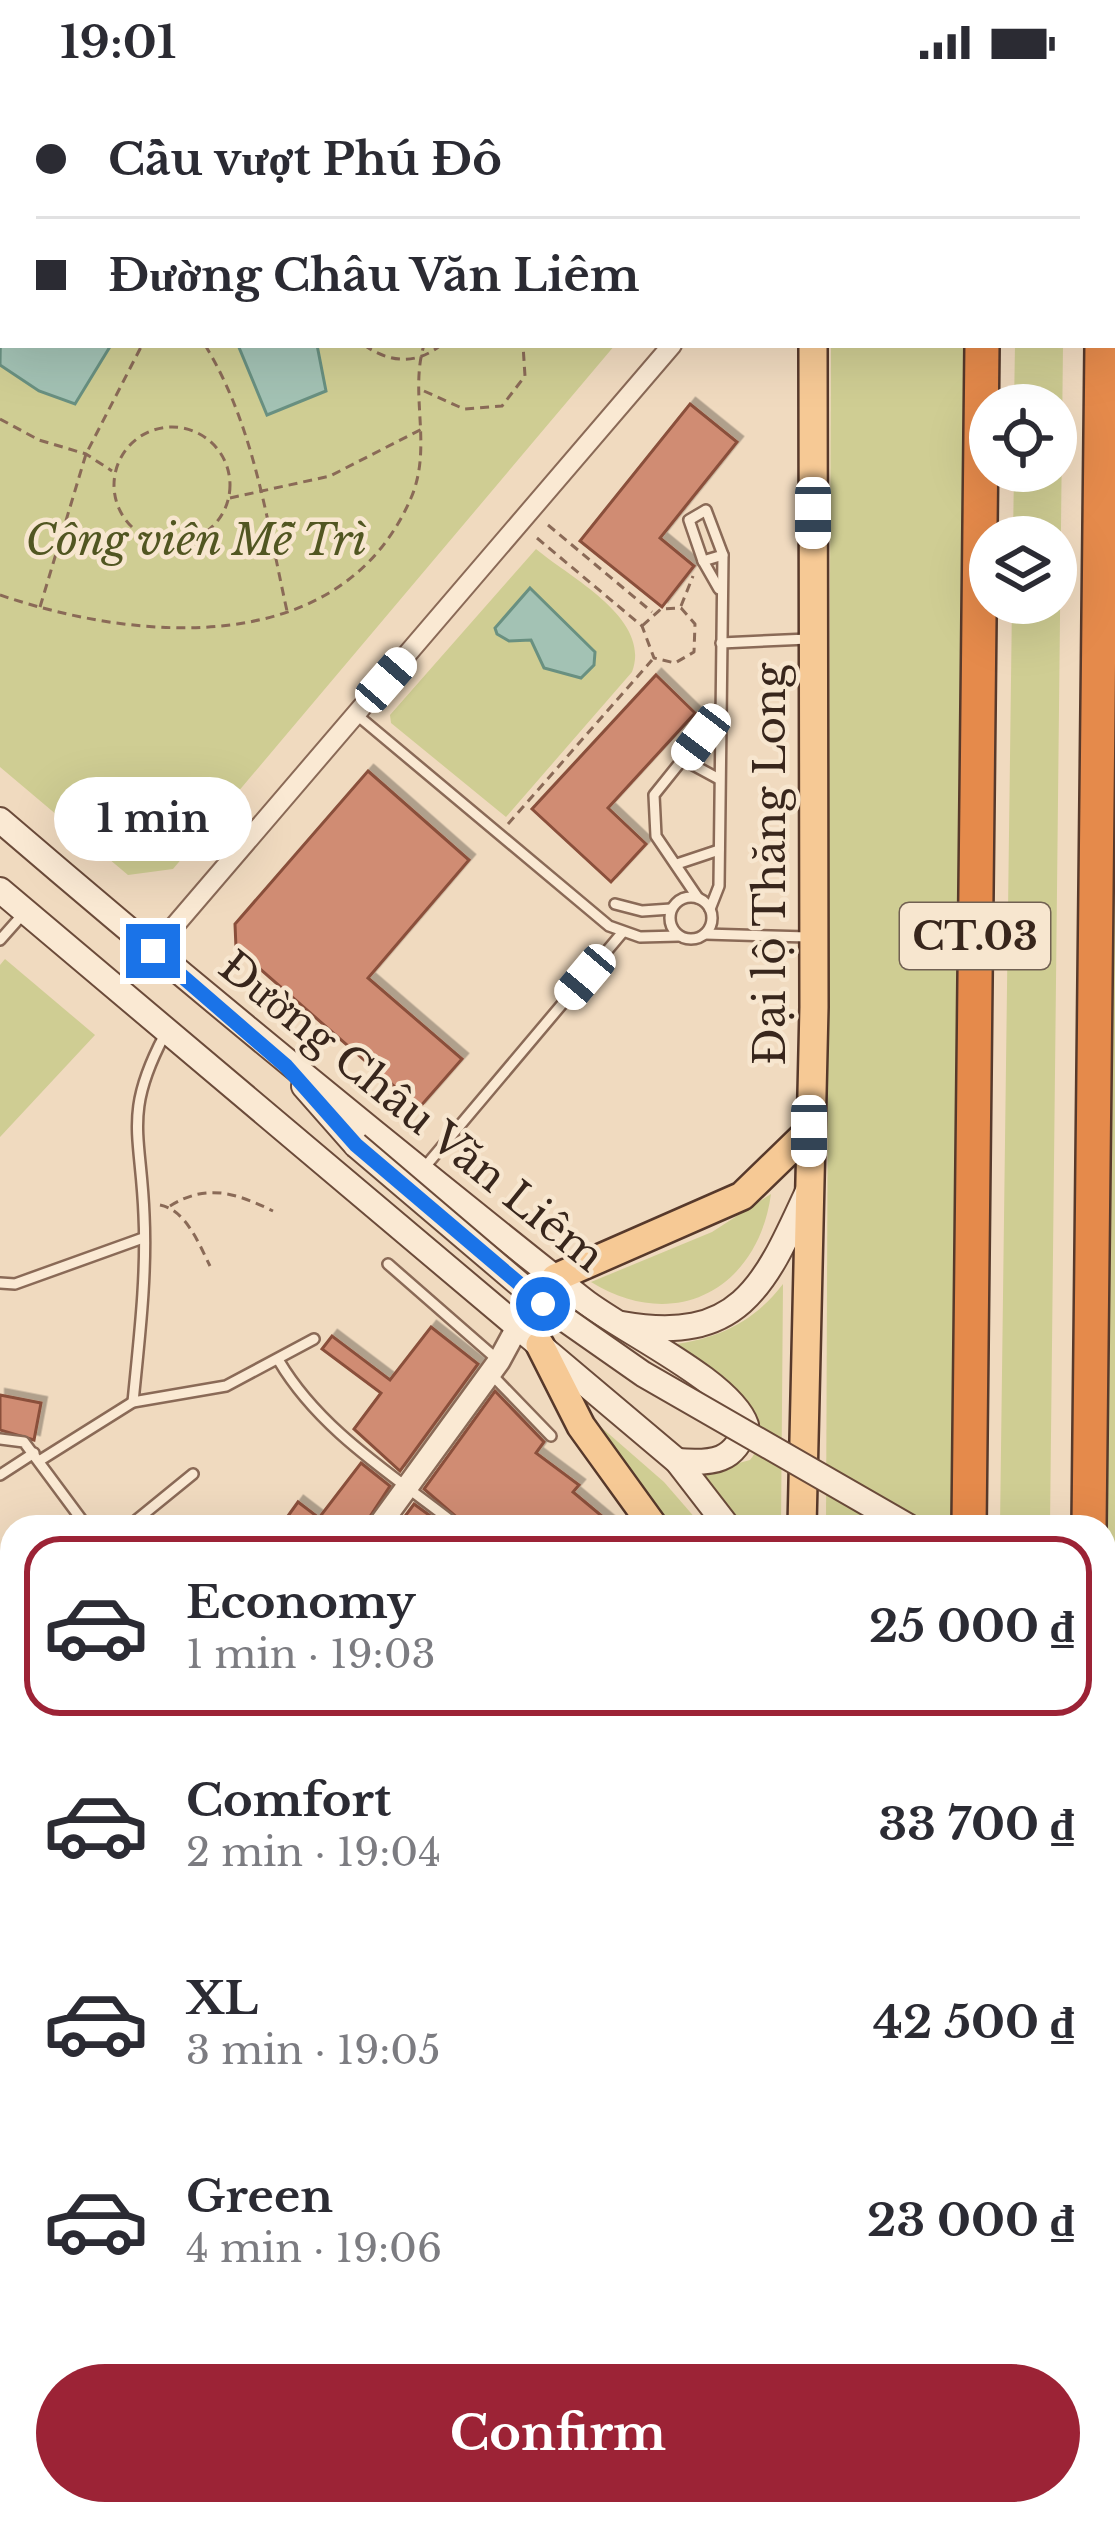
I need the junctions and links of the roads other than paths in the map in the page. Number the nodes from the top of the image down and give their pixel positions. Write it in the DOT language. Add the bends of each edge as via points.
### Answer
graph roads {
  1 [pos="669,348"];
  2 [pos="812,348"];
  3 [pos="982,348"];
  4 [pos="1102,348"];
  5 [pos="723,555"];
  6 [pos="702,559"];
  7 [pos="722,594"];
  8 [pos="813,639"];
  9 [pos="721,644"];
  10 [pos="719,714"];
  11 [pos="357,715"];
  12 [pos="684,760"];
  13 [pos="719,779"];
  14 [pos="0,820"];
  15 [pos="719,850"];
  16 [pos="677,864"];
  17 [pos="0,890"];
  18 [pos="698,898"];
  19 [pos="615,904"];
  20 [pos="671,909"];
  21 [pos="710,909"];
  22 [pos="25,911"];
  23 [pos="622,933"];
  24 [pos="705,934"];
  25 [pos="679,936"];
  26 [pos="813,937"];
  27 [pos="0,940"];
  28 [pos="153,951"];
  29 [pos="167,1031"];
  30 [pos="286,1066"];
  31 [pos="809,1131"];
  32 [pos="424,1168"];
  33 [pos="809,1189"];
  34 [pos="143,1238"];
  35 [pos="388,1264"];
  36 [pos="555,1277"];
  37 [pos="0,1283"];
  38 [pos="612,1322"];
  39 [pos="518,1326"];
  40 [pos="314,1339"];
  41 [pos="541,1345"];
  42 [pos="278,1361"];
  43 [pos="495,1368"];
  44 [pos="133,1402"];
  45 [pos="551,1436"];
  46 [pos="0,1439"];
  47 [pos="36,1457"];
  48 [pos="677,1461"];
  49 [pos="193,1474"];
  50 [pos="0,1475"];
  51 [pos="409,1487"];
  52 [pos="78,1515"];
  53 [pos="143,1515"];
  54 [pos="387,1515"];
  55 [pos="444,1515"];
  56 [pos="645,1515"];
  57 [pos="719,1515"];
  58 [pos="802,1515"];
  59 [pos="888,1515"];
  60 [pos="969,1515"];
  61 [pos="1089,1515"];
  1 -- 11 [label="street"];
  2 -- 8 [label="main road, Đại lộ Thăng Long"];
  3 -- 60 [label="highway, CT.03"];
  4 -- 61 [label="highway, CT.03"];
  5 -- 6 [label="lane"];
  5 -- 6 [label="lane" via="706,510 688,520"];
  5 -- 7 [label="lane"];
  6 -- 7 [label="lane"];
  7 -- 9 [label="lane"];
  8 -- 9 [label="lane"];
  8 -- 26 [label="main road, Đại lộ Thăng Long"];
  9 -- 10 [label="lane"];
  10 -- 12 [label="lane"];
  10 -- 13 [label="lane"];
  11 -- 23 [label="lane"];
  11 -- 28 [label="street"];
  12 -- 13 [label="lane"];
  12 -- 16 [label="lane" via="654,795 656,835"];
  13 -- 15 [label="lane"];
  14 -- 28 [label="main road, Đường Châu Văn Liêm"];
  15 -- 16 [label="lane"];
  15 -- 21 [label="lane"];
  16 -- 18 [label="lane"];
  17 -- 22 [label="main road"];
  18 -- 20 [label="lane"];
  18 -- 21 [label="lane"];
  19 -- 20 [label="lane"];
  20 -- 25 [label="lane"];
  21 -- 24 [label="lane"];
  22 -- 27 [label="lane"];
  22 -- 29 [label="main road"];
  23 -- 25 [label="lane"];
  23 -- 32 [label="lane"];
  24 -- 25 [label="lane"];
  24 -- 26 [label="lane"];
  26 -- 31 [label="main road, Đại lộ Thăng Long"];
  28 -- 30 [label="main road, Đường Châu Văn Liêm"];
  29 -- 34 [label="lane" via="143,1075 133,1120"];
  29 -- 39 [label="main road"];
  30 -- 32 [label="main road, Đường Châu Văn Liêm"];
  30 -- 59 [label="main road, bridge" via="356,1145 543,1304 643,1374"];
  31 -- 33 [label="main road, Đại lộ Thăng Long"];
  31 -- 36 [label="main road" via="742,1196"];
  32 -- 36 [label="main road, Đường Châu Văn Liêm"];
  33 -- 38 [label="main road, Đường Châu Văn Liêm" via="771,1273 735,1309 685,1329"];
  33 -- 58 [label="main road, Đại lộ Thăng Long"];
  34 -- 37 [label="lane"];
  34 -- 44 [label="lane"];
  35 -- 43 [label="lane"];
  36 -- 38 [label="main road, Đường Châu Văn Liêm"];
  38 -- 48 [label="main road, Đường Châu Văn Liêm" via="741,1412 746,1425 731,1455"];
  39 -- 41 [label="main road"];
  39 -- 43 [label="street"];
  40 -- 42 [label="lane"];
  41 -- 48 [label="main road"];
  41 -- 56 [label="main road" via="580,1426"];
  42 -- 44 [label="lane" via="226,1386"];
  42 -- 51 [label="lane" via="334,1430"];
  43 -- 45 [label="lane"];
  43 -- 51 [label="street"];
  44 -- 47 [label="lane"];
  46 -- 47 [label="lane" via="24,1442"];
  47 -- 50 [label="lane"];
  47 -- 52 [label="lane"];
  48 -- 57 [label="main road"];
  49 -- 53 [label="lane"];
  51 -- 54 [label="street"];
  51 -- 55 [label="lane"];
}
